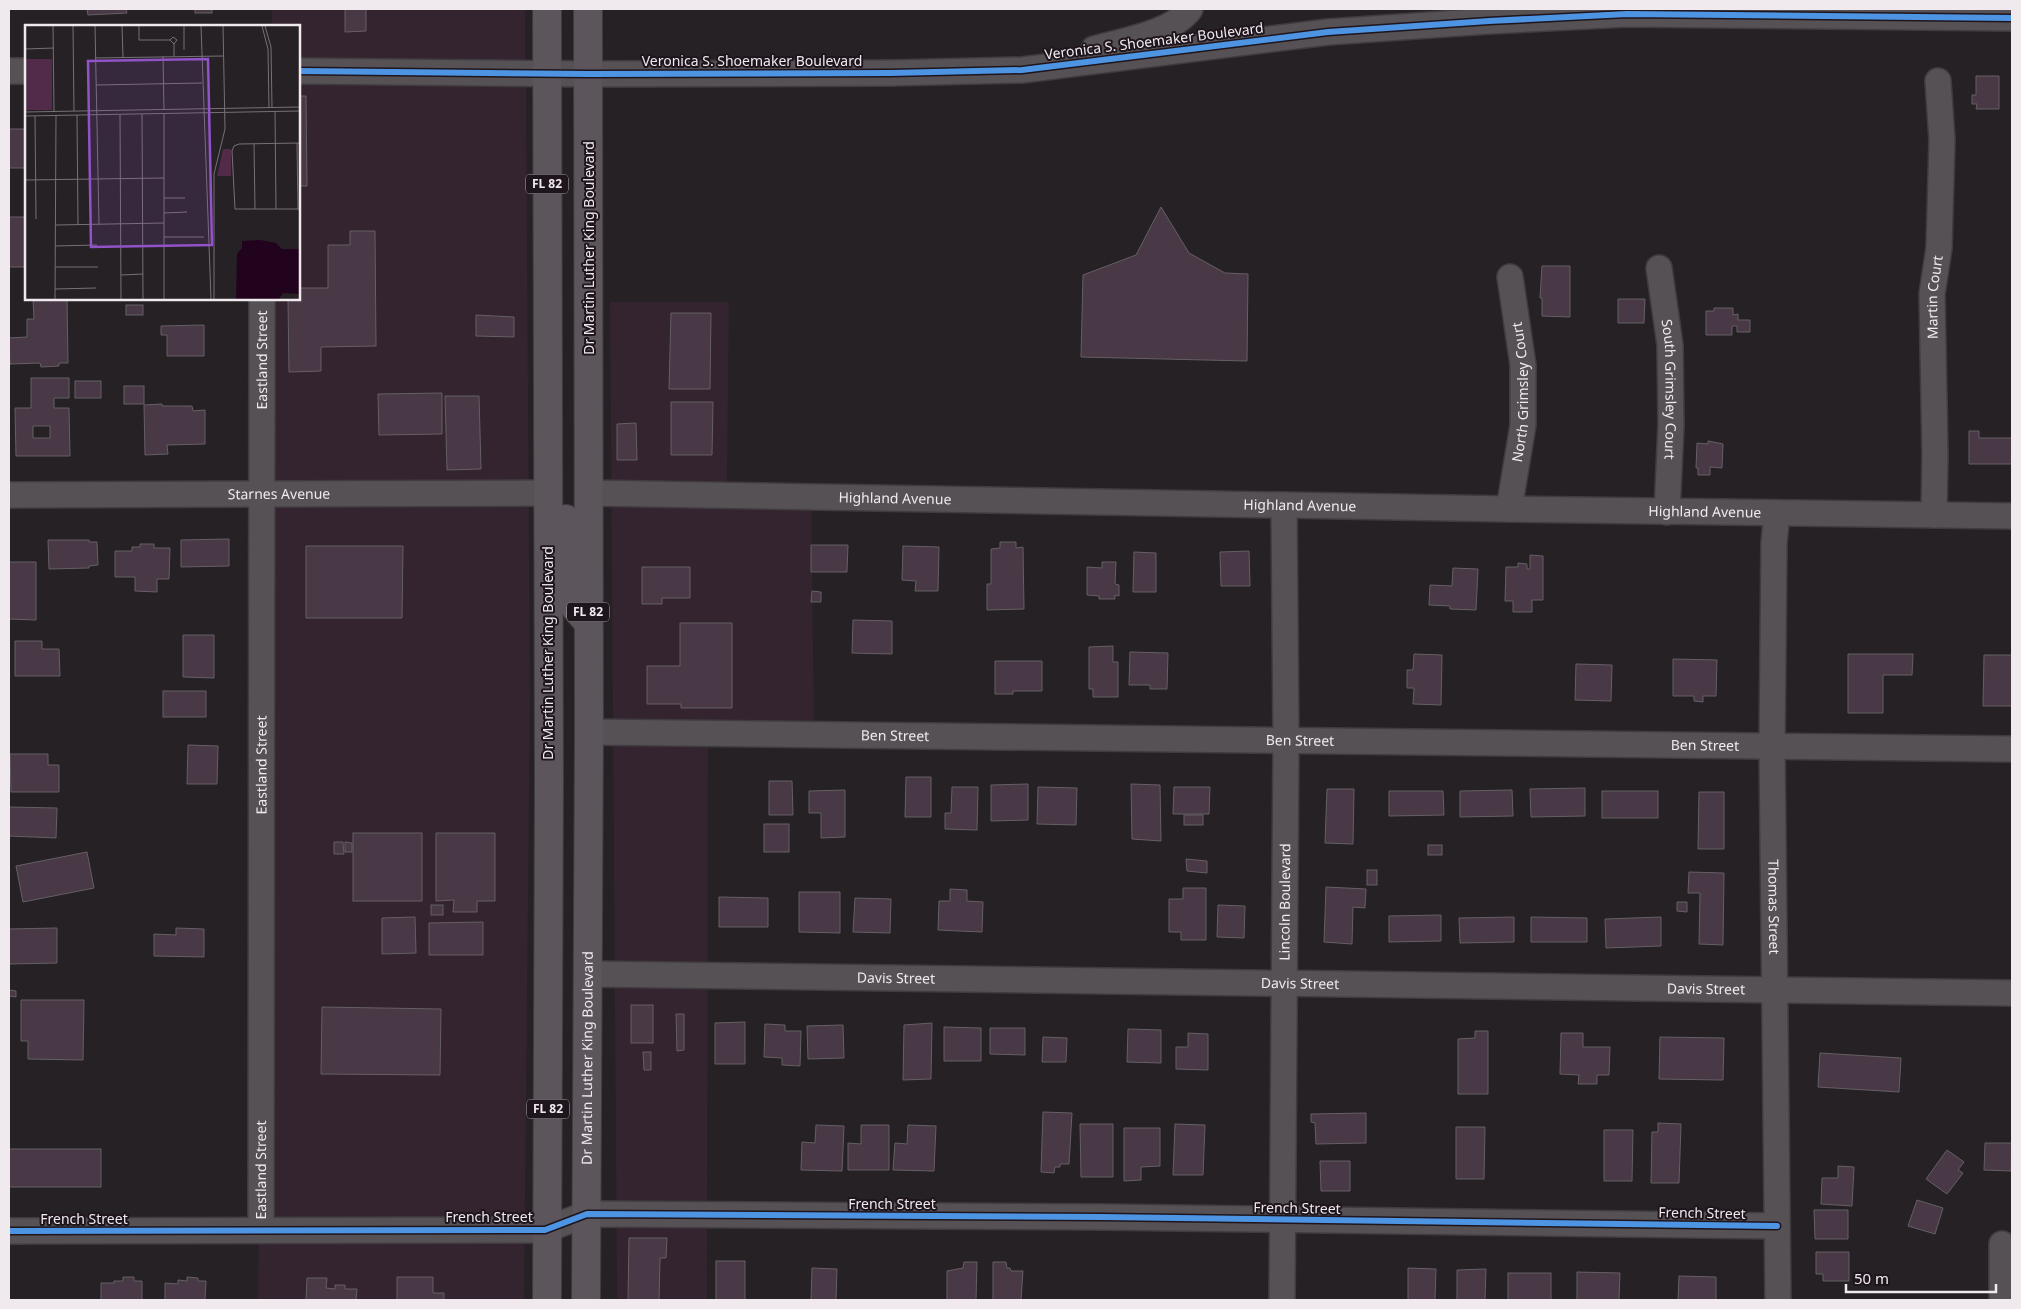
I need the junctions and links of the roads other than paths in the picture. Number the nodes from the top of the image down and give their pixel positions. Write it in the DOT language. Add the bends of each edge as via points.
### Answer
graph roads {
  1 [pos="547,9"];
  2 [pos="588,9"];
  3 [pos="1190,9"];
  4 [pos="2012,18"];
  5 [pos="1022,70"];
  6 [pos="9,71"];
  7 [pos="25,71"];
  8 [pos="300,71"];
  9 [pos="547,73"];
  10 [pos="588,74"];
  11 [pos="1938,81"];
  12 [pos="1659,268"];
  13 [pos="1510,277"];
  14 [pos="262,300"];
  15 [pos="548,441"];
  16 [pos="548,493"];
  17 [pos="589,493"];
  18 [pos="264,494"];
  19 [pos="9,495"];
  20 [pos="1284,505"];
  21 [pos="1509,509"];
  22 [pos="1667,512"];
  23 [pos="1777,513"];
  24 [pos="1934,515"];
  25 [pos="2012,516"];
  26 [pos="588,623"];
  27 [pos="589,732"];
  28 [pos="1286,740"];
  29 [pos="1772,746"];
  30 [pos="2012,749"];
  31 [pos="588,974"];
  32 [pos="1285,984"];
  33 [pos="1774,990"];
  34 [pos="2012,993"];
  35 [pos="587,1214"];
  36 [pos="1282,1220"];
  37 [pos="1777,1226"];
  38 [pos="547,1229"];
  39 [pos="261,1230"];
  40 [pos="9,1232"];
  41 [pos="2002,1244"];
  42 [pos="586,1298"];
  43 [pos="547,1299"];
  44 [pos="1282,1300"];
  45 [pos="1778,1300"];
  46 [pos="2002,1300"];
  1 -- 9 [label="main road, Dr Martin Luther King Boulevard / FL 82"];
  2 -- 10 [label="main road, Dr Martin Luther King Boulevard / FL 82"];
  3 -- 5 [label="street" via="1161,30"];
  4 -- 5 [label="street, Veronica S. Shoemaker Boulevard" via="1627,14 1489,21 1328,32"];
  5 -- 10 [label="street, Veronica S. Shoemaker Boulevard"];
  6 -- 7 [label="street"];
  8 -- 9 [label="street, Veronica S. Shoemaker Boulevard"];
  9 -- 10 [label="street, Veronica S. Shoemaker Boulevard"];
  9 -- 15 [label="main road, Dr Martin Luther King Boulevard / FL 82"];
  10 -- 17 [label="main road, Dr Martin Luther King Boulevard / FL 82"];
  11 -- 24 [label="street, Martin Court" via="1942,140 1939,248 1932,294"];
  12 -- 22 [label="street, South Grimsley Court" via="1670,345"];
  13 -- 21 [label="street, North Grimsley Court" via="1523,366 1523,424"];
  14 -- 18 [label="street, Eastland Street"];
  15 -- 16 [label="main road, Dr Martin Luther King Boulevard / FL 82"];
  15 -- 17 [label="main road" via="568,478"];
  16 -- 18 [label="street, Starnes Avenue"];
  16 -- 26 [label="main road" via="566,519 569,600"];
  16 -- 38 [label="main road, Dr Martin Luther King Boulevard / FL 82"];
  17 -- 20 [label="street, Highland Avenue"];
  17 -- 26 [label="main road, Dr Martin Luther King Boulevard / FL 82"];
  18 -- 19 [label="street, Starnes Avenue"];
  18 -- 39 [label="street, Eastland Street"];
  20 -- 21 [label="street, Highland Avenue"];
  20 -- 28 [label="street, Lincoln Boulevard"];
  21 -- 22 [label="street, Highland Avenue"];
  22 -- 23 [label="street, Highland Avenue"];
  23 -- 24 [label="street, Highland Avenue"];
  23 -- 29 [label="street, Thomas Street"];
  24 -- 25 [label="street, Highland Avenue"];
  26 -- 27 [label="main road, Dr Martin Luther King Boulevard / FL 82"];
  27 -- 28 [label="street, Ben Street"];
  27 -- 31 [label="main road, Dr Martin Luther King Boulevard / FL 82"];
  28 -- 29 [label="street, Ben Street"];
  28 -- 32 [label="street, Lincoln Boulevard"];
  29 -- 30 [label="street, Ben Street"];
  29 -- 33 [label="street, Thomas Street"];
  31 -- 32 [label="street, Davis Street"];
  31 -- 35 [label="main road, Dr Martin Luther King Boulevard / FL 82"];
  32 -- 33 [label="street, Davis Street"];
  32 -- 36 [label="street, Lincoln Boulevard"];
  33 -- 34 [label="street, Davis Street"];
  33 -- 37 [label="street, Thomas Street"];
  35 -- 36 [label="street, French Street"];
  35 -- 38 [label="street, French Street"];
  35 -- 42 [label="main road, Dr Martin Luther King Boulevard / FL 82"];
  36 -- 37 [label="street, French Street"];
  36 -- 44 [label="street, Lincoln Boulevard"];
  37 -- 45 [label="street, Thomas Street"];
  38 -- 39 [label="street, French Street"];
  38 -- 43 [label="main road, Dr Martin Luther King Boulevard / FL 82"];
  39 -- 40 [label="street, French Street"];
  41 -- 46 [label="street"];
}
